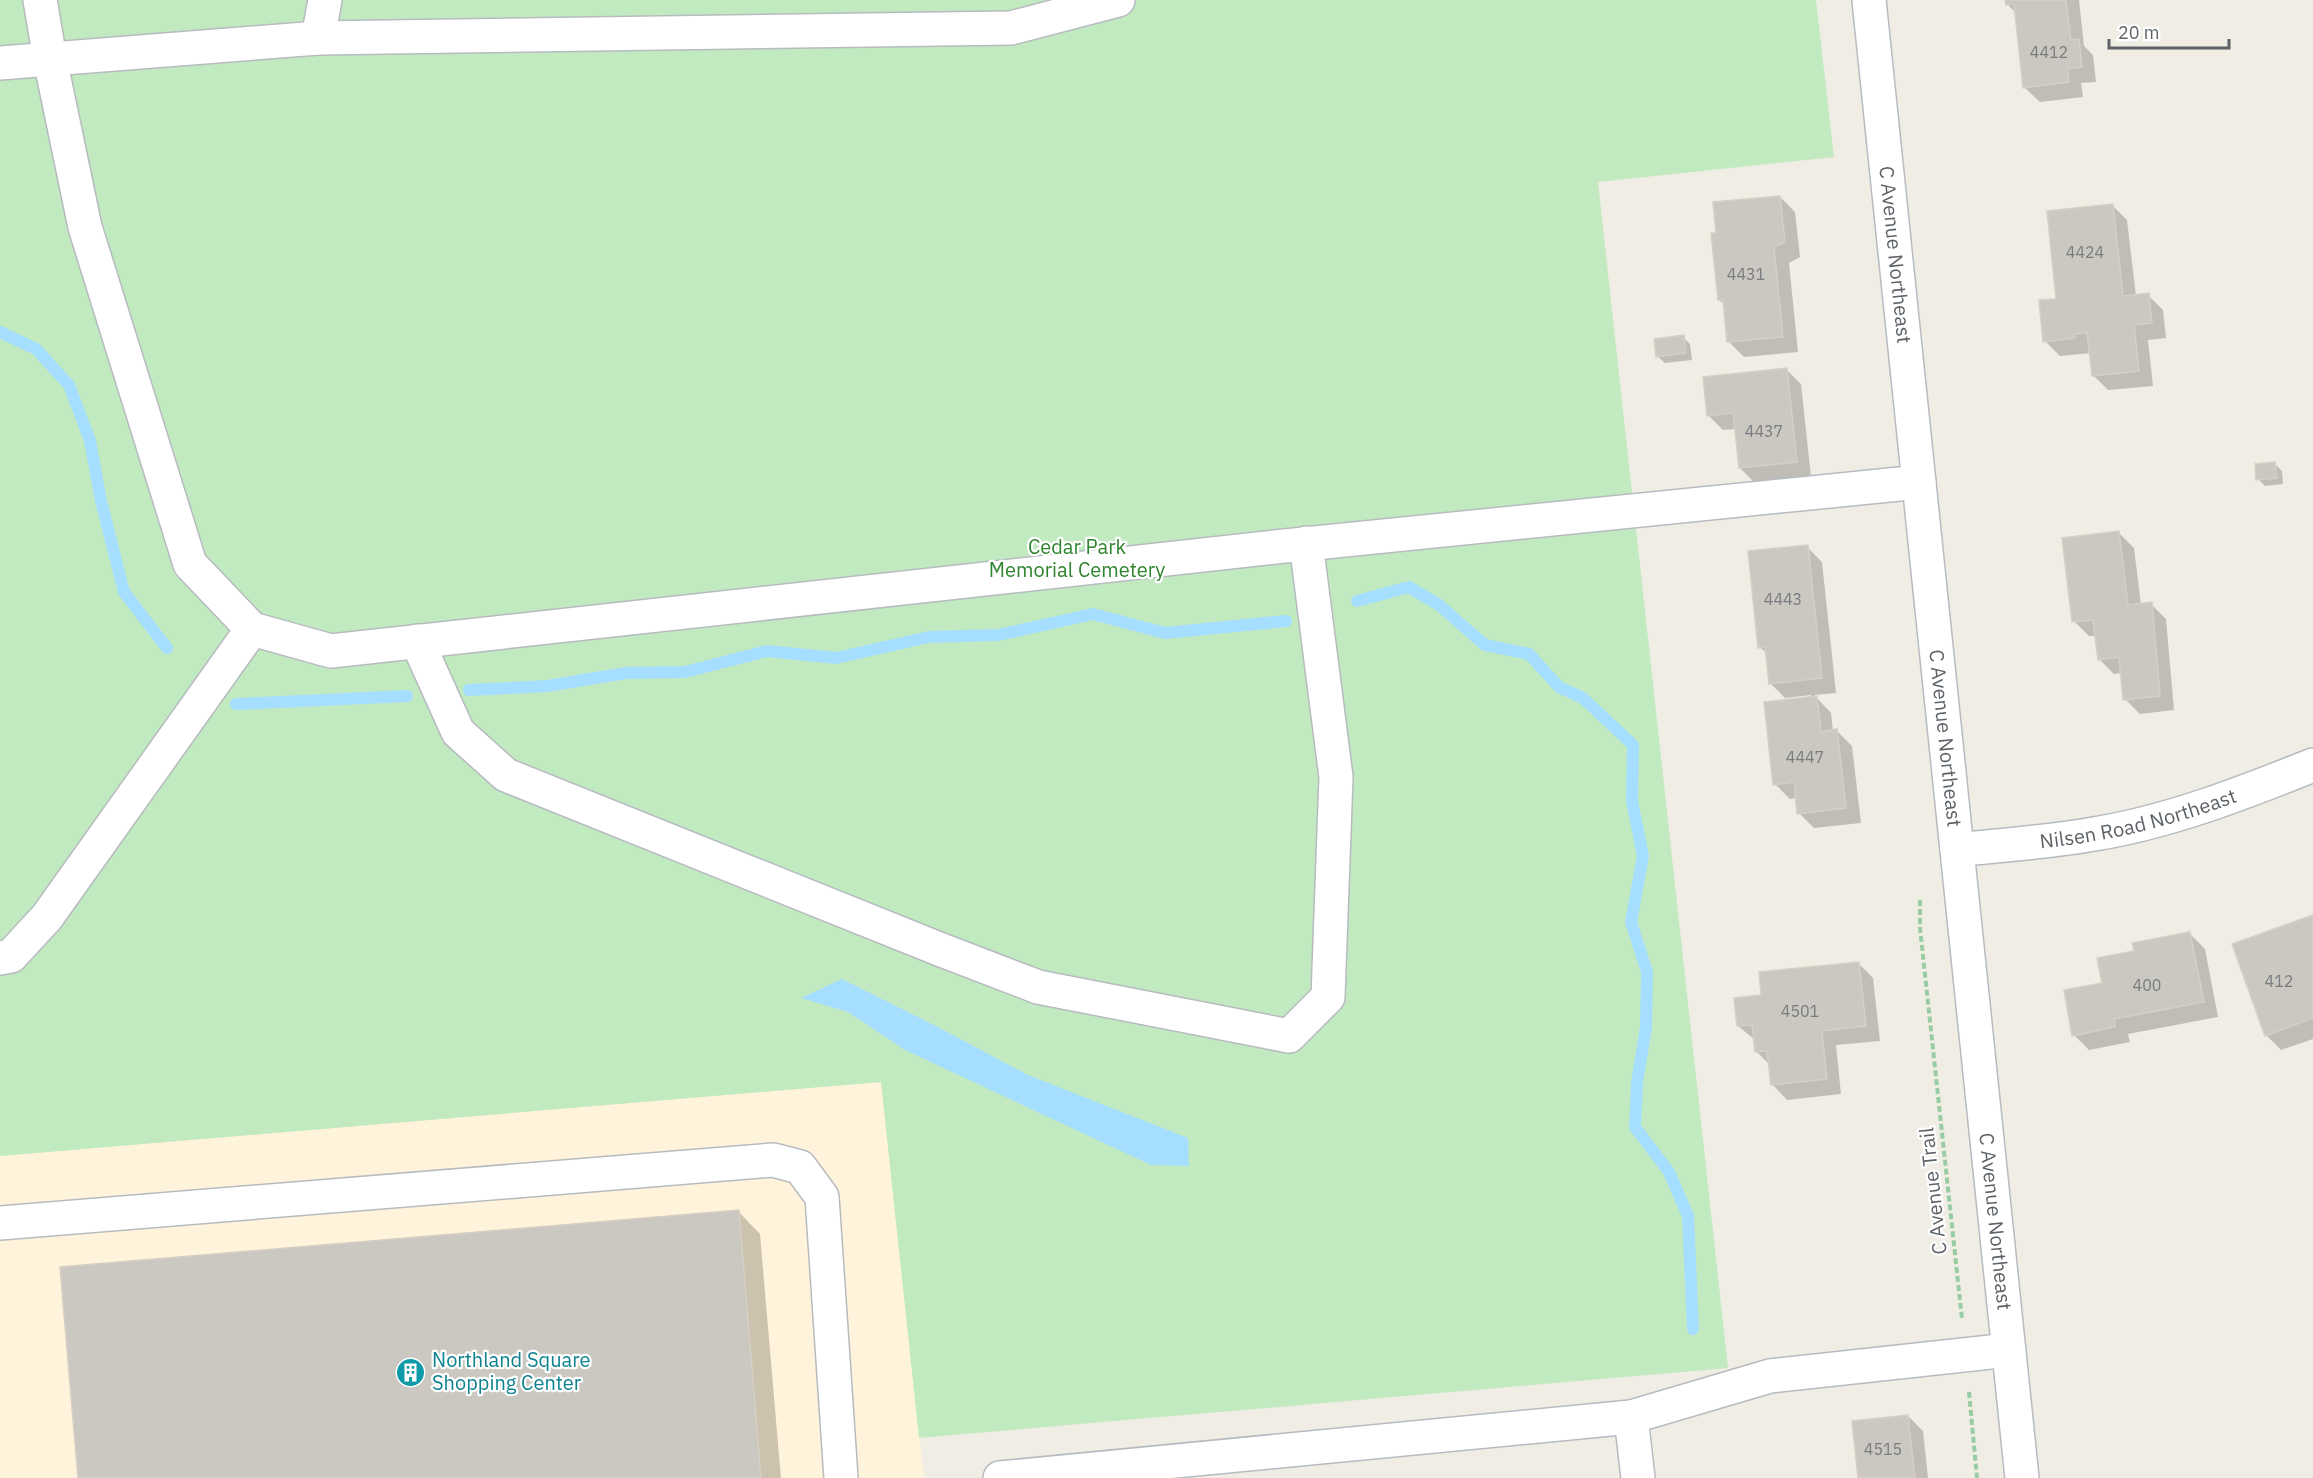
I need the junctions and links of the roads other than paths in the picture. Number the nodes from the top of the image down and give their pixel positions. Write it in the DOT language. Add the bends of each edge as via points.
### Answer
graph roads {
  1 [pos="40,0"];
  2 [pos="325,0"];
  3 [pos="1118,0"];
  4 [pos="1869,0"];
  5 [pos="318,38"];
  6 [pos="50,59"];
  7 [pos="0,63"];
  8 [pos="1919,482"];
  9 [pos="1306,543"];
  10 [pos="252,629"];
  11 [pos="417,641"];
  12 [pos="2313,765"];
  13 [pos="1957,850"];
  14 [pos="0,958"];
  15 [pos="0,1223"];
  16 [pos="2009,1350"];
  17 [pos="1631,1417"];
  18 [pos="841,1478"];
  19 [pos="1000,1478"];
  20 [pos="1638,1478"];
  21 [pos="2022,1478"];
  1 -- 6 [label="street"];
  2 -- 5 [label="street"];
  3 -- 5 [label="street" via="1011,28"];
  4 -- 8 [label="street, C Avenue Northeast"];
  5 -- 6 [label="street"];
  6 -- 7 [label="street"];
  6 -- 10 [label="street" via="85,228 190,564"];
  8 -- 9 [label="street"];
  8 -- 13 [label="street, C Avenue Northeast"];
  9 -- 11 [label="street"];
  9 -- 11 [label="street" via="1336,777 1328,997 1289,1036 1038,987 506,775 458,732"];
  10 -- 11 [label="street" via="331,651"];
  10 -- 14 [label="street" via="47,917 11,956"];
  12 -- 13 [label="street, Nilsen Road Northeast" via="2153,820 2094,834"];
  13 -- 16 [label="street, C Avenue Northeast"];
  15 -- 18 [label="street" via="773,1160 800,1167 822,1197"];
  16 -- 17 [label="street" via="1770,1376"];
  16 -- 21 [label="street, C Avenue Northeast"];
  17 -- 19 [label="street"];
  17 -- 20 [label="street"];
}
